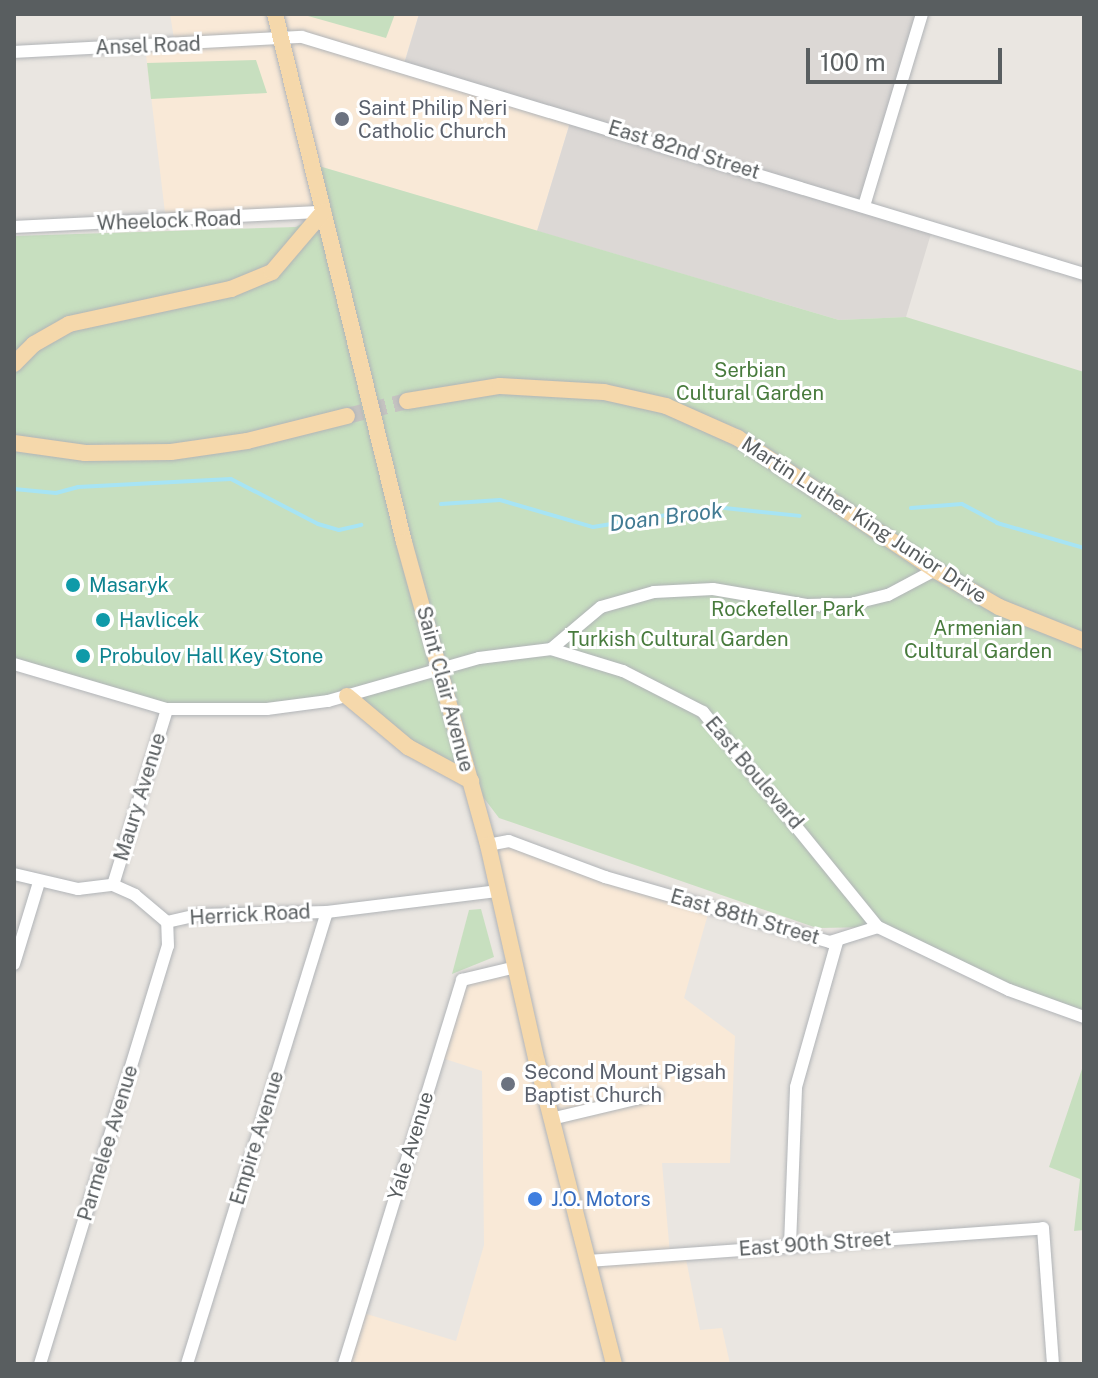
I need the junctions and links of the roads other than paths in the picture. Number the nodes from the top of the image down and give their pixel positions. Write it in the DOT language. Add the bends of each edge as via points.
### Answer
graph roads {
  1 [pos="275,14"];
  2 [pos="922,14"];
  3 [pos="281,41"];
  4 [pos="14,52"];
  5 [pos="864,206"];
  6 [pos="323,212"];
  7 [pos="14,227"];
  8 [pos="1084,274"];
  9 [pos="14,364"];
  10 [pos="407,401"];
  11 [pos="347,416"];
  12 [pos="14,443"];
  13 [pos="935,570"];
  14 [pos="1084,641"];
  15 [pos="551,649"];
  16 [pos="14,664"];
  17 [pos="440,669"];
  18 [pos="347,696"];
  19 [pos="167,709"];
  20 [pos="471,781"];
  21 [pos="488,845"];
  22 [pos="14,874"];
  23 [pos="39,882"];
  24 [pos="113,885"];
  25 [pos="499,891"];
  26 [pos="327,912"];
  27 [pos="167,922"];
  28 [pos="878,927"];
  29 [pos="837,942"];
  30 [pos="14,964"];
  31 [pos="516,967"];
  32 [pos="1084,1017"];
  33 [pos="656,1094"];
  34 [pos="551,1119"];
  35 [pos="790,1245"];
  36 [pos="587,1261"];
  37 [pos="40,1364"];
  38 [pos="187,1364"];
  39 [pos="344,1364"];
  40 [pos="614,1364"];
  41 [pos="1053,1364"];
  1 -- 3 [label="main road, Saint Clair Avenue"];
  2 -- 5 [label="street"];
  3 -- 4 [label="street, Ansel Road"];
  3 -- 5 [label="street, East 82nd Street" via="302,37 404,64"];
  3 -- 6 [label="main road, Saint Clair Avenue"];
  5 -- 8 [label="street, East 82nd Street"];
  6 -- 7 [label="street, Wheelock Road"];
  6 -- 9 [label="main road" via="272,272 231,289 69,324 34,344"];
  6 -- 17 [label="main road, Saint Clair Avenue"];
  10 -- 13 [label="main road, Martin Luther King Junior Drive" via="500,386 604,392 666,406 738,438"];
  11 -- 12 [label="main road" via="247,441 171,452 85,453"];
  13 -- 14 [label="main road, Martin Luther King Junior Drive" via="999,607"];
  13 -- 15 [label="street" via="888,595 851,604 807,605 713,589 654,592 593,611"];
  15 -- 17 [label="street, East Boulevard" via="494,655"];
  15 -- 28 [label="street, East Boulevard" via="623,671 703,712"];
  16 -- 19 [label="street, East Boulevard"];
  17 -- 18 [label="street, East Boulevard"];
  17 -- 20 [label="main road, Saint Clair Avenue"];
  18 -- 19 [label="street, East Boulevard" via="267,709"];
  18 -- 20 [label="main road" via="408,747"];
  19 -- 24 [label="street, Maury Avenue"];
  20 -- 21 [label="main road, Saint Clair Avenue"];
  21 -- 25 [label="main road, Saint Clair Avenue"];
  21 -- 29 [label="street, East 88th Street" via="509,841 605,877"];
  22 -- 23 [label="street"];
  23 -- 24 [label="street" via="78,889"];
  23 -- 30 [label="street"];
  24 -- 27 [label="street, Herrick Road" via="135,895"];
  25 -- 26 [label="street, Herrick Road"];
  25 -- 31 [label="main road, Saint Clair Avenue"];
  26 -- 27 [label="street, Herrick Road" via="198,915"];
  26 -- 38 [label="street, Empire Avenue"];
  27 -- 37 [label="street, Parmelee Avenue" via="168,946"];
  28 -- 29 [label="street, East 88th Street"];
  28 -- 32 [label="street" via="1009,990"];
  29 -- 35 [label="street" via="796,1087"];
  31 -- 34 [label="main road, Saint Clair Avenue"];
  31 -- 39 [label="street, Yale Avenue" via="462,980"];
  33 -- 34 [label="street"];
  34 -- 36 [label="main road, Saint Clair Avenue"];
  35 -- 36 [label="street, East 90th Street"];
  35 -- 41 [label="street, East 90th Street" via="1043,1228"];
  36 -- 40 [label="main road, Saint Clair Avenue"];
}
